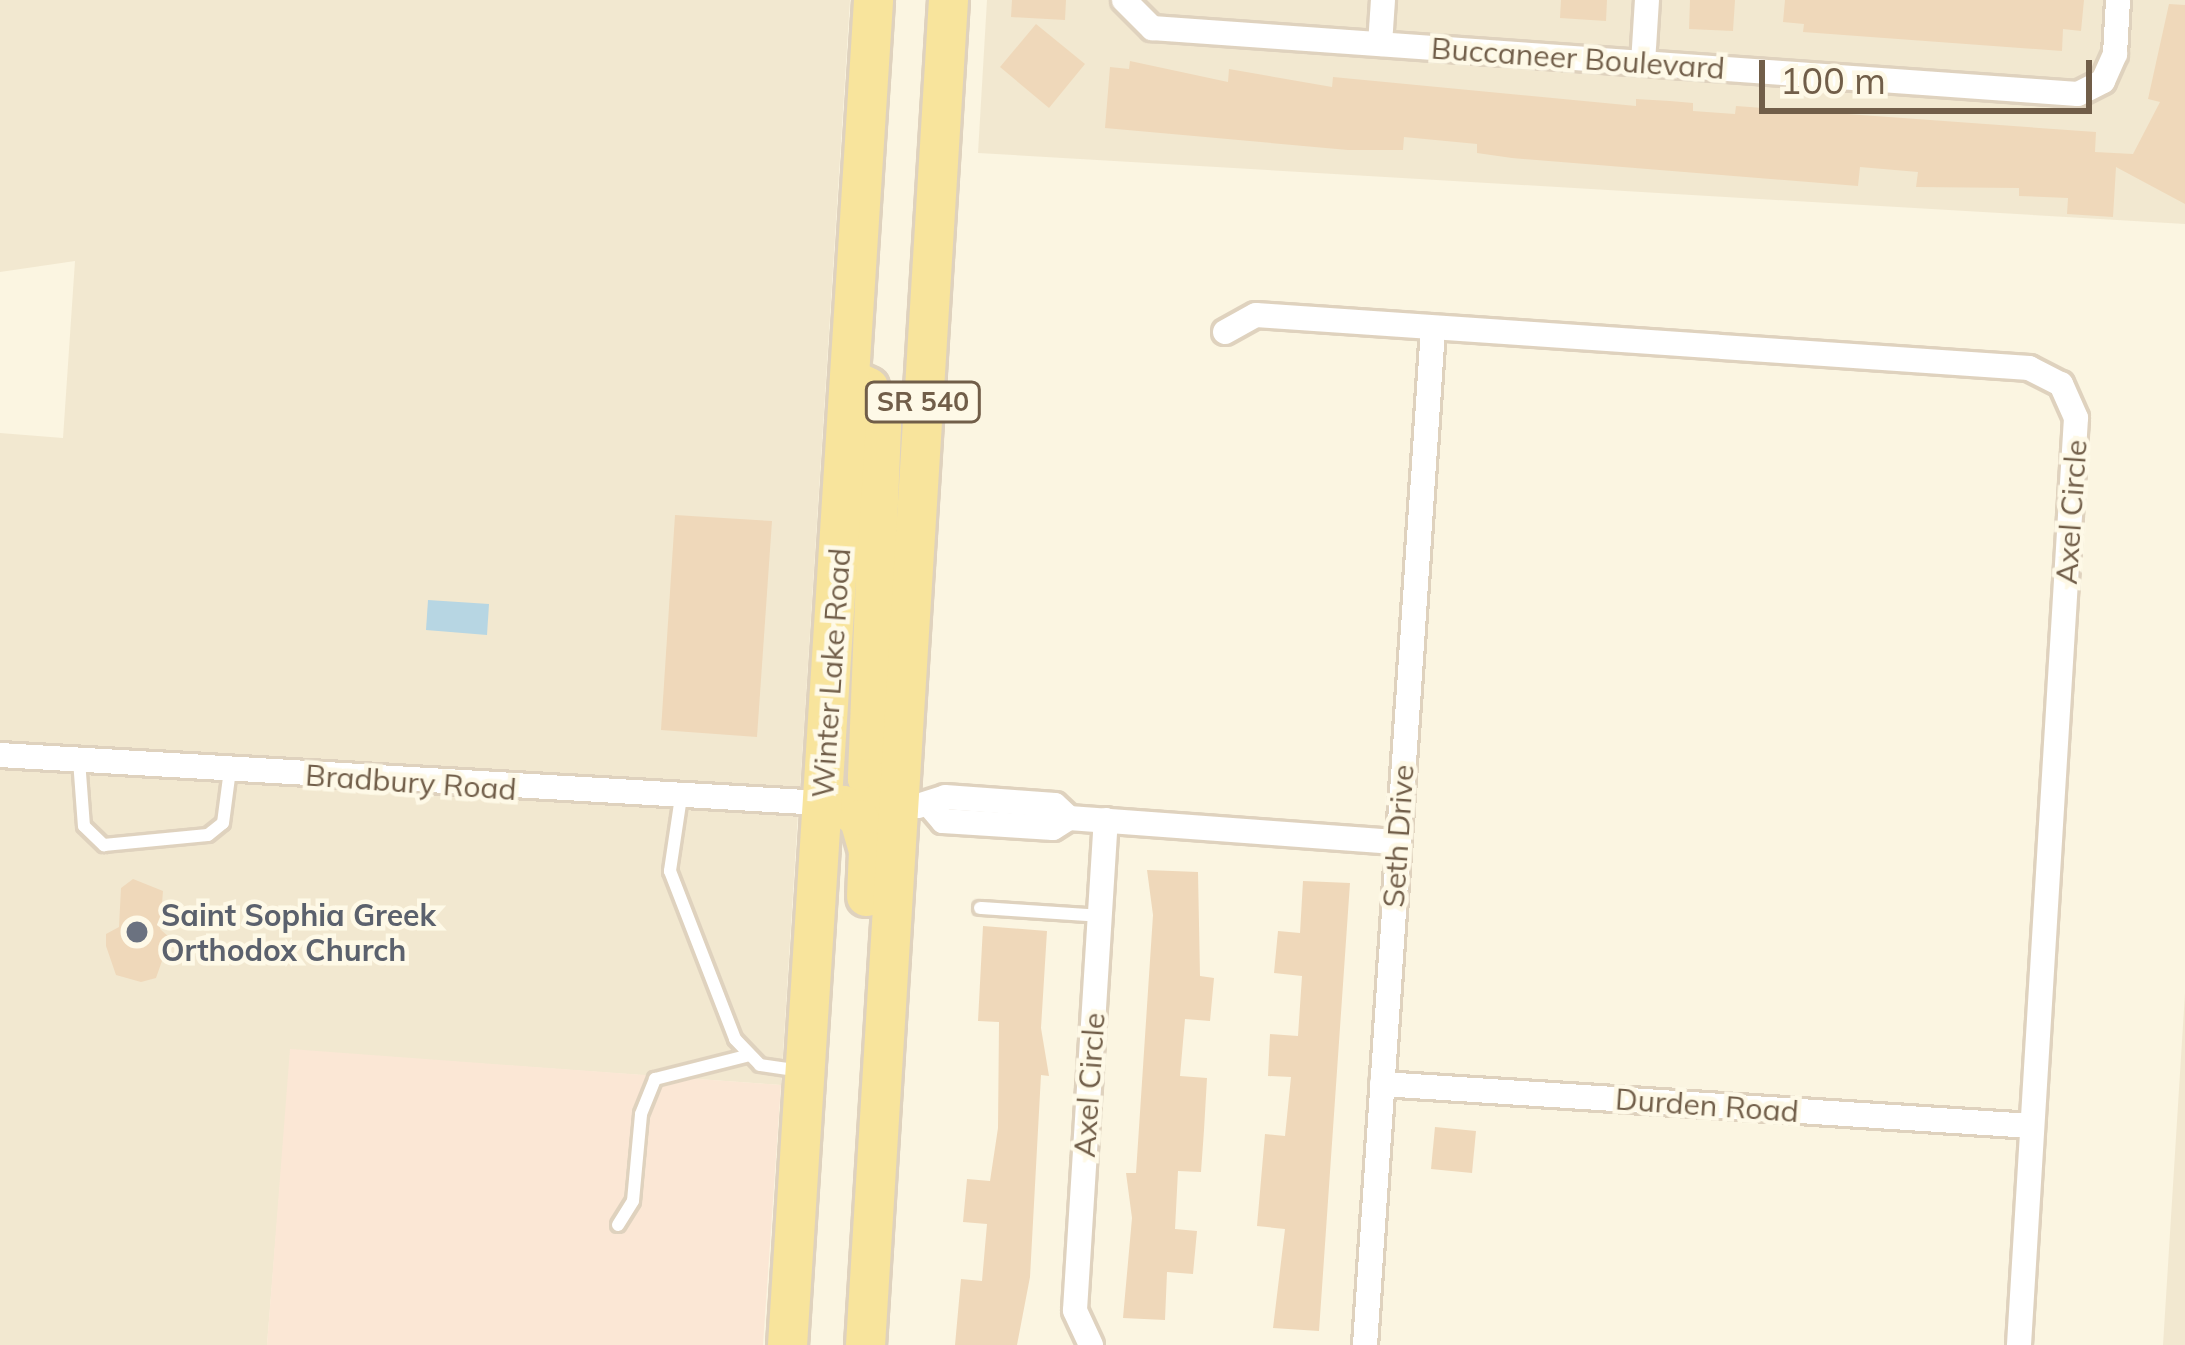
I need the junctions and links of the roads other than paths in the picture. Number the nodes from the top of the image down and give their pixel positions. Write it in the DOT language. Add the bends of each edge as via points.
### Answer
graph roads {
  1 [pos="873,0"];
  2 [pos="948,0"];
  3 [pos="1124,0"];
  4 [pos="1383,0"];
  5 [pos="1647,0"];
  6 [pos="2118,0"];
  7 [pos="1380,44"];
  8 [pos="1643,63"];
  9 [pos="1433,328"];
  10 [pos="1225,332"];
  11 [pos="849,378"];
  12 [pos="0,755"];
  13 [pos="79,760"];
  14 [pos="230,770"];
  15 [pos="681,797"];
  16 [pos="822,803"];
  17 [pos="914,805"];
  18 [pos="1106,820"];
  19 [pos="1398,842"];
  20 [pos="980,908"];
  21 [pos="1100,916"];
  22 [pos="746,1056"];
  23 [pos="806,1071"];
  24 [pos="1382,1084"];
  25 [pos="2032,1126"];
  26 [pos="878,1130"];
  27 [pos="618,1225"];
  28 [pos="787,1345"];
  29 [pos="866,1345"];
  30 [pos="1091,1345"];
  31 [pos="1365,1345"];
  32 [pos="2019,1345"];
  1 -- 11 [label="main road, Winter Lake Road / SR 540"];
  2 -- 17 [label="main road, SR 540"];
  3 -- 7 [label="street, Buccaneer Boulevard" via="1152,28"];
  4 -- 7 [label="street"];
  5 -- 8 [label="street"];
  6 -- 8 [label="street, Buccaneer Boulevard" via="2115,54 2103,81 2078,94"];
  7 -- 8 [label="street, Buccaneer Boulevard"];
  9 -- 10 [label="street, Axel Circle" via="1256,315"];
  9 -- 19 [label="street, Seth Drive"];
  9 -- 25 [label="street, Axel Circle" via="2030,368 2061,384 2076,418"];
  11 -- 16 [label="main road, Winter Lake Road / SR 540"];
  11 -- 17 [label="main road" via="868,387 881,427 867,778 880,802"];
  12 -- 13 [label="street, Bradbury Road"];
  13 -- 14 [label="street, Bradbury Road"];
  13 -- 14 [label="lane" via="84,826 104,845 208,835 223,823"];
  14 -- 15 [label="street, Bradbury Road"];
  15 -- 16 [label="street, Bradbury Road"];
  15 -- 22 [label="lane" via="670,871"];
  16 -- 23 [label="main road, Winter Lake Road / SR 540"];
  16 -- 26 [label="main road" via="851,810 868,851 856,1066"];
  17 -- 18 [label="street" via="943,821 1053,828 1069,818"];
  17 -- 26 [label="main road, SR 540"];
  18 -- 19 [label="street"];
  18 -- 21 [label="street, Axel Circle"];
  19 -- 24 [label="street, Seth Drive"];
  20 -- 21 [label="lane"];
  21 -- 30 [label="street, Axel Circle" via="1075,1310"];
  22 -- 23 [label="lane"];
  22 -- 27 [label="lane" via="655,1079 641,1114 633,1201"];
  23 -- 28 [label="main road, Winter Lake Road / SR 540"];
  24 -- 25 [label="street, Durden Road"];
  24 -- 31 [label="street, Seth Drive"];
  25 -- 32 [label="street, Axel Circle"];
  26 -- 29 [label="main road, SR 540"];
}
